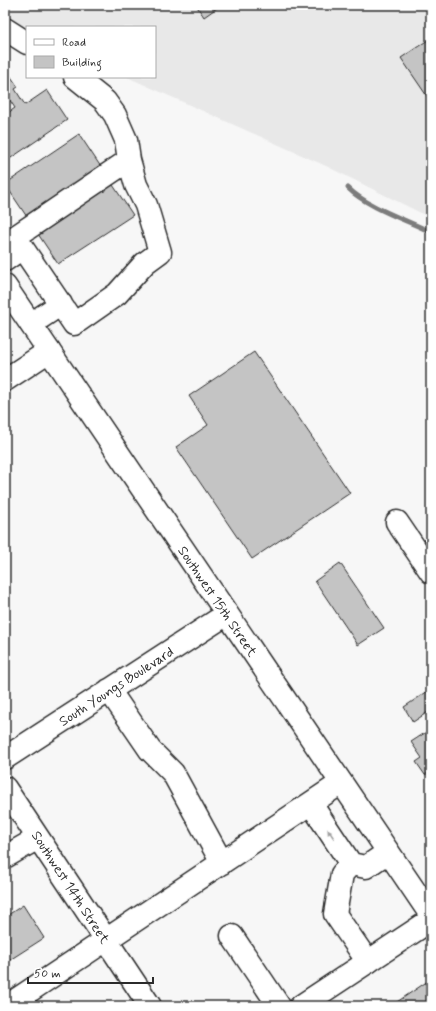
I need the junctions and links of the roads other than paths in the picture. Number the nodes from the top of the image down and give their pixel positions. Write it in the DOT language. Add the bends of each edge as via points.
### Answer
graph roads {
  1 [pos="5,29"];
  2 [pos="26,42"];
  3 [pos="76,78"];
  4 [pos="129,160"];
  5 [pos="14,254"];
  6 [pos="5,286"];
  7 [pos="60,304"];
  8 [pos="31,324"];
  9 [pos="49,351"];
  10 [pos="5,380"];
  11 [pos="397,522"];
  12 [pos="431,572"];
  13 [pos="227,614"];
  14 [pos="109,690"];
  15 [pos="5,758"];
  16 [pos="341,783"];
  17 [pos="5,788"];
  18 [pos="311,804"];
  19 [pos="38,838"];
  20 [pos="388,852"];
  21 [pos="5,857"];
  22 [pos="222,863"];
  23 [pos="351,864"];
  24 [pos="431,916"];
  25 [pos="431,920"];
  26 [pos="232,936"];
  27 [pos="106,941"];
  28 [pos="368,962"];
  29 [pos="7,1006"];
  30 [pos="150,1006"];
  31 [pos="279,1006"];
  32 [pos="301,1006"];
  1 -- 2 [label="main road"];
  3 -- 4 [label="main road" via="104,101 115,115 126,140"];
  4 -- 5 [label="main road" via="15,237"];
  4 -- 7 [label="main road" via="160,252 145,263 117,294 74,324"];
  5 -- 7 [label="main road"];
  6 -- 8 [label="main road, Southwest 15th Street"];
  7 -- 8 [label="main road"];
  8 -- 9 [label="main road, Southwest 15th Street"];
  9 -- 10 [label="main road"];
  9 -- 13 [label="main road, Southwest 15th Street"];
  11 -- 12 [label="main road"];
  13 -- 14 [label="main road, South Youngs Boulevard"];
  13 -- 16 [label="main road, Southwest 15th Street"];
  14 -- 15 [label="main road, South Youngs Boulevard"];
  14 -- 22 [label="main road" via="146,745 173,773"];
  16 -- 18 [label="main road"];
  16 -- 20 [label="main road, Southwest 15th Street"];
  17 -- 19 [label="main road, Southwest 14th Street"];
  18 -- 22 [label="main road"];
  23 -- 18 [label="main road, one-way"];
  19 -- 21 [label="main road"];
  19 -- 27 [label="main road, Southwest 14th Street"];
  20 -- 23 [label="main road" via="366,866"];
  20 -- 24 [label="main road, Southwest 15th Street"];
  22 -- 27 [label="main road"];
  23 -- 28 [label="main road" via="342,874 335,914"];
  25 -- 28 [label="main road"];
  26 -- 31 [label="main road"];
  27 -- 29 [label="main road"];
  27 -- 30 [label="main road, Southwest 14th Street"];
  28 -- 32 [label="main road"];
}
